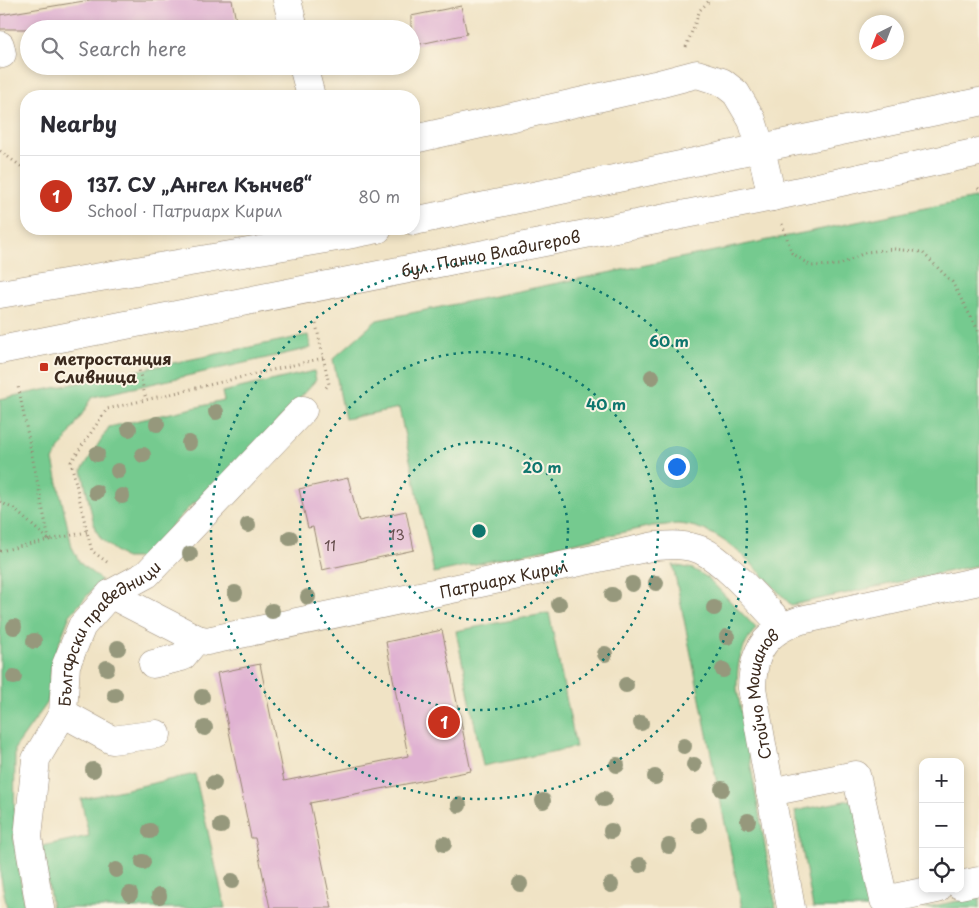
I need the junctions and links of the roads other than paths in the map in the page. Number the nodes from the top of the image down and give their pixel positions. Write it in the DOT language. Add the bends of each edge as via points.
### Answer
graph roads {
  1 [pos="287,0"];
  2 [pos="292,20"];
  3 [pos="305,75"];
  4 [pos="309,90"];
  5 [pos="979,102"];
  6 [pos="420,139"];
  7 [pos="761,149"];
  8 [pos="979,152"];
  9 [pos="772,197"];
  10 [pos="420,220"];
  11 [pos="329,235"];
  12 [pos="0,294"];
  13 [pos="0,350"];
  14 [pos="303,410"];
  15 [pos="979,582"];
  16 [pos="110,594"];
  17 [pos="783,626"];
  18 [pos="197,639"];
  19 [pos="153,664"];
  20 [pos="63,713"];
  21 [pos="157,734"];
  22 [pos="770,792"];
  23 [pos="979,881"];
  24 [pos="964,884"];
  25 [pos="919,893"];
  26 [pos="40,908"];
  27 [pos="791,908"];
  1 -- 2 [label="main road"];
  3 -- 4 [label="main road"];
  5 -- 7 [label="main road"];
  6 -- 7 [label="main road" via="696,74 722,82 736,93 752,120"];
  7 -- 9 [label="main road"];
  7 -- 10 [label="main road"];
  8 -- 9 [label="main road, бул. Панчо Владигеров"];
  9 -- 13 [label="main road, бул. Панчо Владигеров"];
  11 -- 12 [label="main road"];
  14 -- 16 [label="main road, Български праведници" via="147,574"];
  15 -- 17 [label="main road, Стойчо Мошанов"];
  16 -- 18 [label="main road"];
  16 -- 20 [label="main road, Български праведници" via="82,626 66,665"];
  17 -- 18 [label="main road, Патриарх Кирил" via="720,562 700,550 678,545 655,546 207,641"];
  17 -- 22 [label="main road, Стойчо Мошанов" via="768,637 752,669 752,688"];
  18 -- 19 [label="main road" via="182,657"];
  20 -- 21 [label="main road" via="112,740"];
  20 -- 26 [label="main road, Български праведници" via="36,759 28,837"];
  22 -- 25 [label="main road" via="856,775 884,900"];
  22 -- 27 [label="main road, Стойчо Мошанов"];
  23 -- 24 [label="main road"];
}
